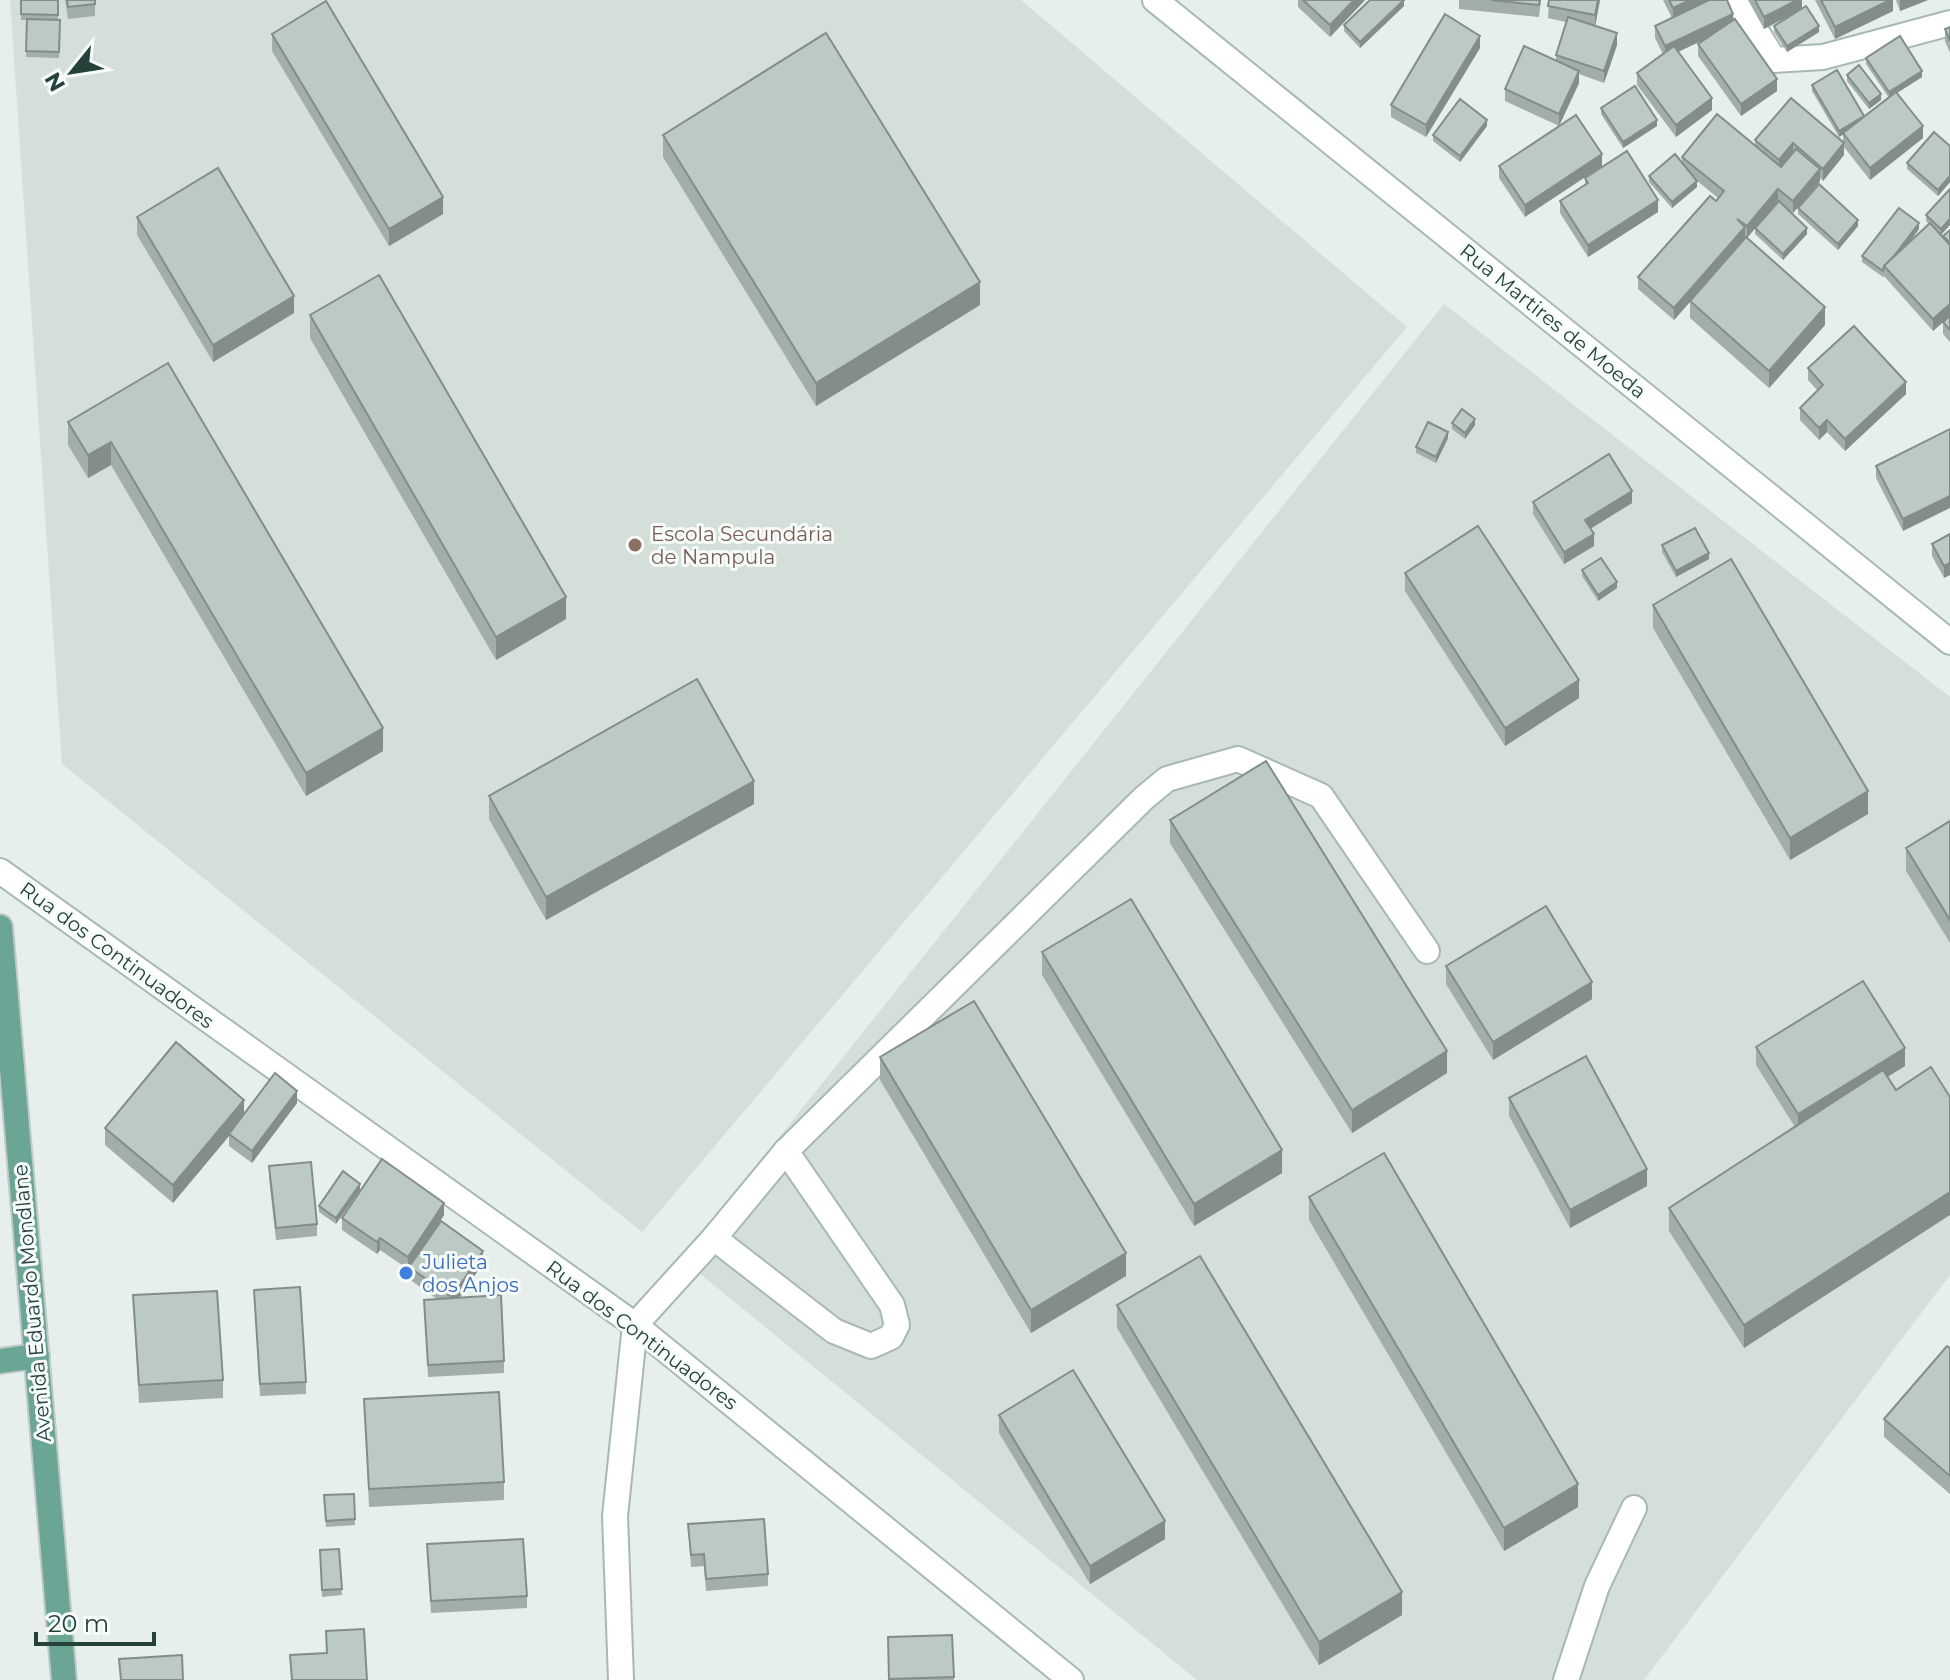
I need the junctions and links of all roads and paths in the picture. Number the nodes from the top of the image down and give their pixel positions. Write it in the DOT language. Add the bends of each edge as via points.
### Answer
graph roads {
  1 [pos="1155,0"];
  2 [pos="1737,0"];
  3 [pos="1950,23"];
  4 [pos="1950,642"];
  5 [pos="0,871"];
  6 [pos="0,927"];
  7 [pos="1427,951"];
  8 [pos="786,1151"];
  9 [pos="714,1238"];
  10 [pos="635,1325"];
  11 [pos="37,1356"];
  12 [pos="0,1361"];
  13 [pos="1634,1508"];
  14 [pos="64,1680"];
  15 [pos="621,1680"];
  16 [pos="1071,1680"];
  17 [pos="1566,1680"];
  1 -- 4 [label="street, Rua Martires de Moeda"];
  2 -- 3 [label="street" via="1774,60 1823,57"];
  5 -- 10 [label="street, Rua dos Continuadores"];
  6 -- 11 [label="main road, Avenida Eduardo Mondlane"];
  7 -- 8 [label="street" via="1321,796 1238,759 1167,779"];
  8 -- 9 [label="street"];
  8 -- 9 [label="street" via="892,1305 897,1325 891,1337 871,1346 834,1331"];
  9 -- 10 [label="street"];
  10 -- 15 [label="street" via="615,1516"];
  10 -- 16 [label="street, Rua dos Continuadores"];
  11 -- 12 [label="main road"];
  11 -- 14 [label="main road, Avenida Eduardo Mondlane"];
  13 -- 17 [label="street" via="1597,1586"];
}
